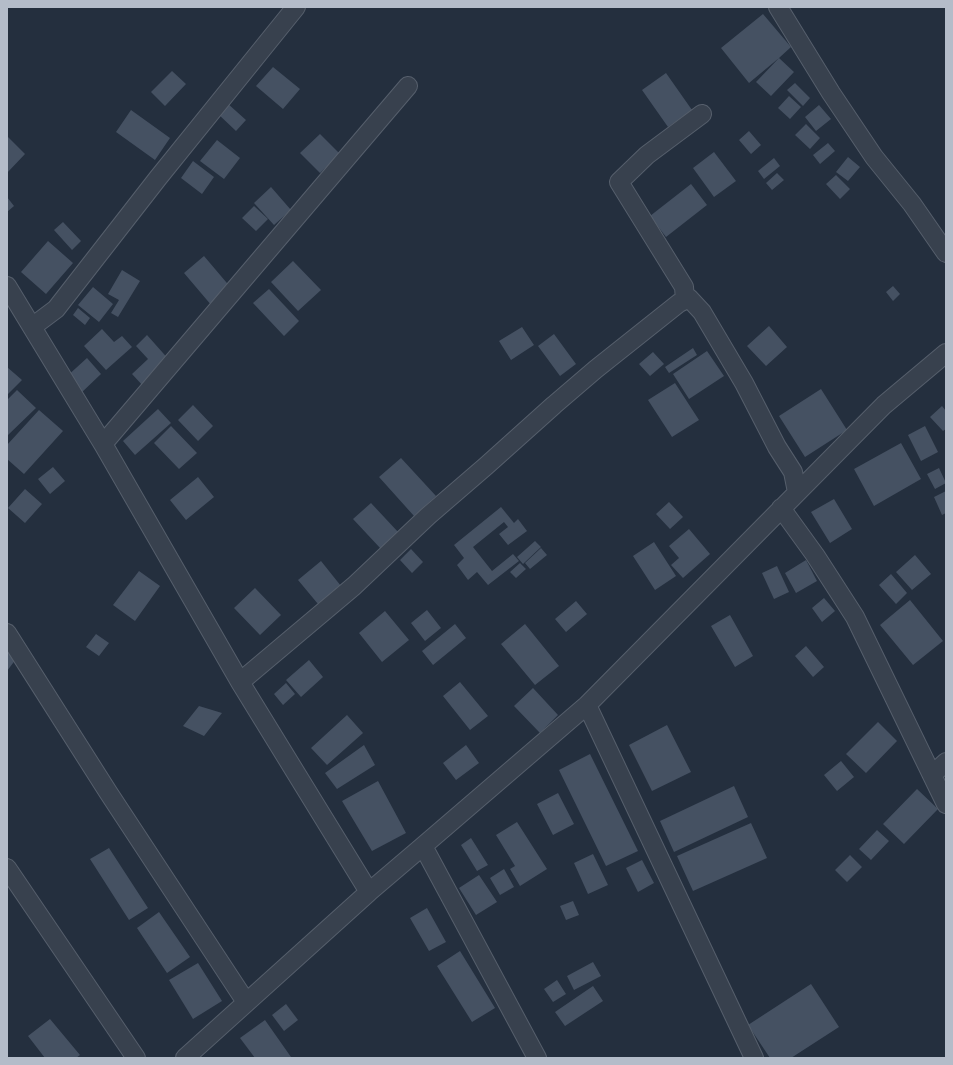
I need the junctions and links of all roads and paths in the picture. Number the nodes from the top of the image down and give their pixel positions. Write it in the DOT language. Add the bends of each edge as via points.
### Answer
graph roads {
  1 [pos="296,7"];
  2 [pos="778,7"];
  3 [pos="408,86"];
  4 [pos="702,114"];
  5 [pos="946,253"];
  6 [pos="7,286"];
  7 [pos="685,300"];
  8 [pos="32,327"];
  9 [pos="946,353"];
  10 [pos="103,444"];
  11 [pos="797,492"];
  12 [pos="781,508"];
  13 [pos="7,633"];
  14 [pos="240,682"];
  15 [pos="587,705"];
  16 [pos="946,762"];
  17 [pos="932,775"];
  18 [pos="946,804"];
  19 [pos="423,846"];
  20 [pos="7,868"];
  21 [pos="369,892"];
  22 [pos="246,1002"];
  23 [pos="136,1058"];
  24 [pos="185,1058"];
  25 [pos="537,1058"];
  26 [pos="754,1058"];
  1 -- 8 [label="street" via="158,178 56,310"];
  2 -- 5 [label="street" via="831,94 874,157 912,204"];
  3 -- 10 [label="street"];
  4 -- 7 [label="street" via="647,156 619,182 684,287"];
  6 -- 8 [label="street"];
  7 -- 11 [label="street" via="690,298 702,312 744,383 793,472"];
  7 -- 14 [label="street" via="560,400 428,516 354,586"];
  8 -- 10 [label="street"];
  9 -- 11 [label="street" via="884,405"];
  10 -- 14 [label="street"];
  11 -- 12 [label="street"];
  12 -- 15 [label="street"];
  12 -- 17 [label="street" via="855,617"];
  13 -- 22 [label="street"];
  14 -- 21 [label="street"];
  15 -- 19 [label="street"];
  15 -- 26 [label="street"];
  16 -- 17 [label="street"];
  17 -- 18 [label="street"];
  19 -- 21 [label="street"];
  19 -- 25 [label="street"];
  20 -- 23 [label="street"];
  21 -- 22 [label="street"];
  22 -- 24 [label="street"];
}
